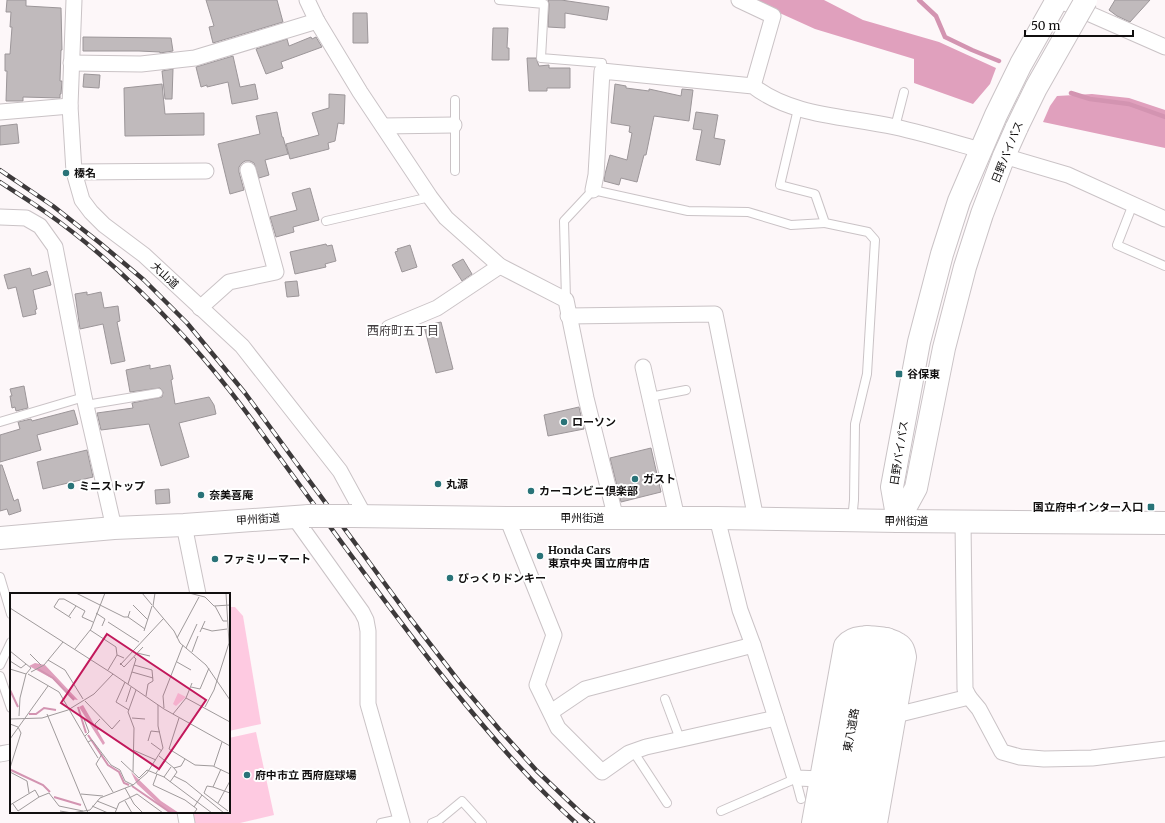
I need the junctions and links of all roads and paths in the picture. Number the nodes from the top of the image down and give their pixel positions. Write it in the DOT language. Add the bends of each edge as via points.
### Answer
graph roads {
  1 [pos="74,0"];
  2 [pos="307,0"];
  3 [pos="499,0"];
  4 [pos="739,0"];
  5 [pos="1058,0"];
  6 [pos="1086,0"];
  7 [pos="317,21"];
  8 [pos="1165,47"];
  9 [pos="71,63"];
  10 [pos="602,71"];
  11 [pos="753,86"];
  12 [pos="904,92"];
  13 [pos="455,100"];
  14 [pos="70,106"];
  15 [pos="798,109"];
  16 [pos="0,112"];
  17 [pos="454,125"];
  18 [pos="383,126"];
  19 [pos="895,127"];
  20 [pos="980,150"];
  21 [pos="1004,156"];
  22 [pos="248,170"];
  23 [pos="206,171"];
  24 [pos="455,171"];
  25 [pos="74,172"];
  26 [pos="593,190"];
  27 [pos="430,197"];
  28 [pos="1133,204"];
  29 [pos="0,217"];
  30 [pos="1165,219"];
  31 [pos="326,221"];
  32 [pos="825,223"];
  33 [pos="500,266"];
  34 [pos="1165,266"];
  35 [pos="566,300"];
  36 [pos="200,308"];
  37 [pos="568,316"];
  38 [pos="389,328"];
  39 [pos="643,367"];
  40 [pos="686,390"];
  41 [pos="158,393"];
  42 [pos="650,397"];
  43 [pos="85,401"];
  44 [pos="0,422"];
  45 [pos="358,516"];
  46 [pos="301,517"];
  47 [pos="508,518"];
  48 [pos="616,518"];
  49 [pos="677,518"];
  50 [pos="717,518"];
  51 [pos="756,519"];
  52 [pos="852,521"];
  53 [pos="898,521"];
  54 [pos="963,522"];
  55 [pos="1165,523"];
  56 [pos="184,525"];
  57 [pos="114,528"];
  58 [pos="0,538"];
  59 [pos="0,577"];
  60 [pos="198,593"];
  61 [pos="10,611"];
  62 [pos="877,638"];
  63 [pos="10,644"];
  64 [pos="753,645"];
  65 [pos="0,665"];
  66 [pos="0,676"];
  67 [pos="969,697"];
  68 [pos="665,699"];
  69 [pos="10,705"];
  70 [pos="551,712"];
  71 [pos="896,712"];
  72 [pos="776,718"];
  73 [pos="680,739"];
  74 [pos="1165,749"];
  75 [pos="633,751"];
  76 [pos="10,752"];
  77 [pos="0,754"];
  78 [pos="797,778"];
  79 [pos="821,779"];
  80 [pos="801,799"];
  81 [pos="667,803"];
  82 [pos="721,811"];
  83 [pos="185,813"];
  84 [pos="401,821"];
  85 [pos="187,823"];
  86 [pos="381,823"];
  87 [pos="432,823"];
  88 [pos="482,823"];
  89 [pos="813,823"];
  90 [pos="834,823"];
  91 [pos="855,823"];
  92 [pos="876,823"];
  1 -- 9 [label="street, 大山道"];
  2 -- 7 [label="street"];
  3 -- 10 [label="lane" via="544,4 541,58 602,62"];
  4 -- 11 [label="street" via="773,16"];
  5 -- 8 [label="street"];
  5 -- 20 [label="main road, 日野バイパス" via="1021,64"];
  6 -- 21 [label="main road, 日野バイパス, bridge" via="1039,82"];
  7 -- 9 [label="street" via="195,58 141,64"];
  7 -- 18 [label="street"];
  9 -- 14 [label="street, 大山道"];
  10 -- 11 [label="street"];
  10 -- 26 [label="street"];
  11 -- 15 [label="street" via="765,95"];
  12 -- 19 [label="lane"];
  13 -- 17 [label="lane"];
  14 -- 16 [label="street"];
  14 -- 25 [label="street, 大山道"];
  15 -- 19 [label="street"];
  15 -- 32 [label="lane" via="780,185 815,194"];
  17 -- 18 [label="street"];
  17 -- 24 [label="lane"];
  18 -- 27 [label="street"];
  19 -- 20 [label="street"];
  20 -- 53 [label="main road, 日野バイパス" via="944,246 919,342 892,487"];
  21 -- 28 [label="street" via="1068,175"];
  21 -- 53 [label="main road, 日野バイパス" via="965,267 944,348 916,488"];
  22 -- 36 [label="street" via="276,272 229,282"];
  23 -- 25 [label="street"];
  25 -- 36 [label="street, 大山道" via="82,200 91,212 144,256"];
  26 -- 32 [label="lane" via="688,211 748,212 791,226"];
  26 -- 35 [label="lane" via="564,220"];
  27 -- 31 [label="lane"];
  27 -- 33 [label="street" via="446,218"];
  28 -- 30 [label="street"];
  28 -- 34 [label="lane" via="1117,245"];
  29 -- 43 [label="street" via="26,218 40,226 55,247"];
  32 -- 52 [label="lane" via="868,232 875,240 867,374 855,424"];
  33 -- 35 [label="street"];
  33 -- 38 [label="street" via="437,308"];
  35 -- 37 [label="street"];
  36 -- 45 [label="street, 大山道" via="242,346 340,471"];
  37 -- 48 [label="street"];
  37 -- 51 [label="street" via="715,314"];
  39 -- 42 [label="street"];
  40 -- 42 [label="lane"];
  41 -- 43 [label="lane"];
  42 -- 49 [label="street"];
  43 -- 44 [label="lane"];
  43 -- 57 [label="street"];
  45 -- 46 [label="main road, 甲州街道, bridge"];
  45 -- 47 [label="main road, 甲州街道"];
  46 -- 56 [label="main road, 甲州街道"];
  46 -- 84 [label="street" via="366,620 368,704"];
  47 -- 48 [label="main road, 甲州街道"];
  47 -- 70 [label="street" via="554,636 538,685"];
  48 -- 49 [label="main road, 甲州街道"];
  49 -- 50 [label="main road, 甲州街道"];
  50 -- 51 [label="main road, 甲州街道"];
  50 -- 64 [label="street" via="740,610"];
  51 -- 52 [label="main road, 甲州街道"];
  52 -- 53 [label="main road, 甲州街道"];
  53 -- 54 [label="main road, 甲州街道"];
  54 -- 55 [label="main road, 甲州街道"];
  54 -- 67 [label="street" via="965,689"];
  56 -- 57 [label="main road, 甲州街道"];
  56 -- 60 [label="street"];
  57 -- 58 [label="main road, 甲州街道"];
  59 -- 61 [label="lane"];
  62 -- 71 [label="main road" via="897,643 903,649 905,657"];
  62 -- 79 [label="main road" via="858,638 845,646"];
  62 -- 90 [label="main road, 東八道路"];
  62 -- 91 [label="main road, 東八道路"];
  63 -- 65 [label="lane"];
  64 -- 70 [label="street" via="585,690"];
  64 -- 72 [label="street"];
  66 -- 69 [label="lane"];
  67 -- 71 [label="street" via="904,713"];
  67 -- 74 [label="street" via="980,710 1002,752 1020,757 1092,758"];
  68 -- 73 [label="lane"];
  70 -- 75 [label="street" via="558,728 602,772"];
  71 -- 92 [label="main road"];
  72 -- 73 [label="street"];
  72 -- 78 [label="street"];
  73 -- 75 [label="street"];
  75 -- 81 [label="lane"];
  76 -- 77 [label="street"];
  78 -- 79 [label="street"];
  78 -- 80 [label="lane"];
  78 -- 82 [label="lane"];
  79 -- 89 [label="main road"];
  83 -- 85 [label="street"];
  84 -- 86 [label="lane"];
  87 -- 88 [label="lane" via="462,801"];
}
